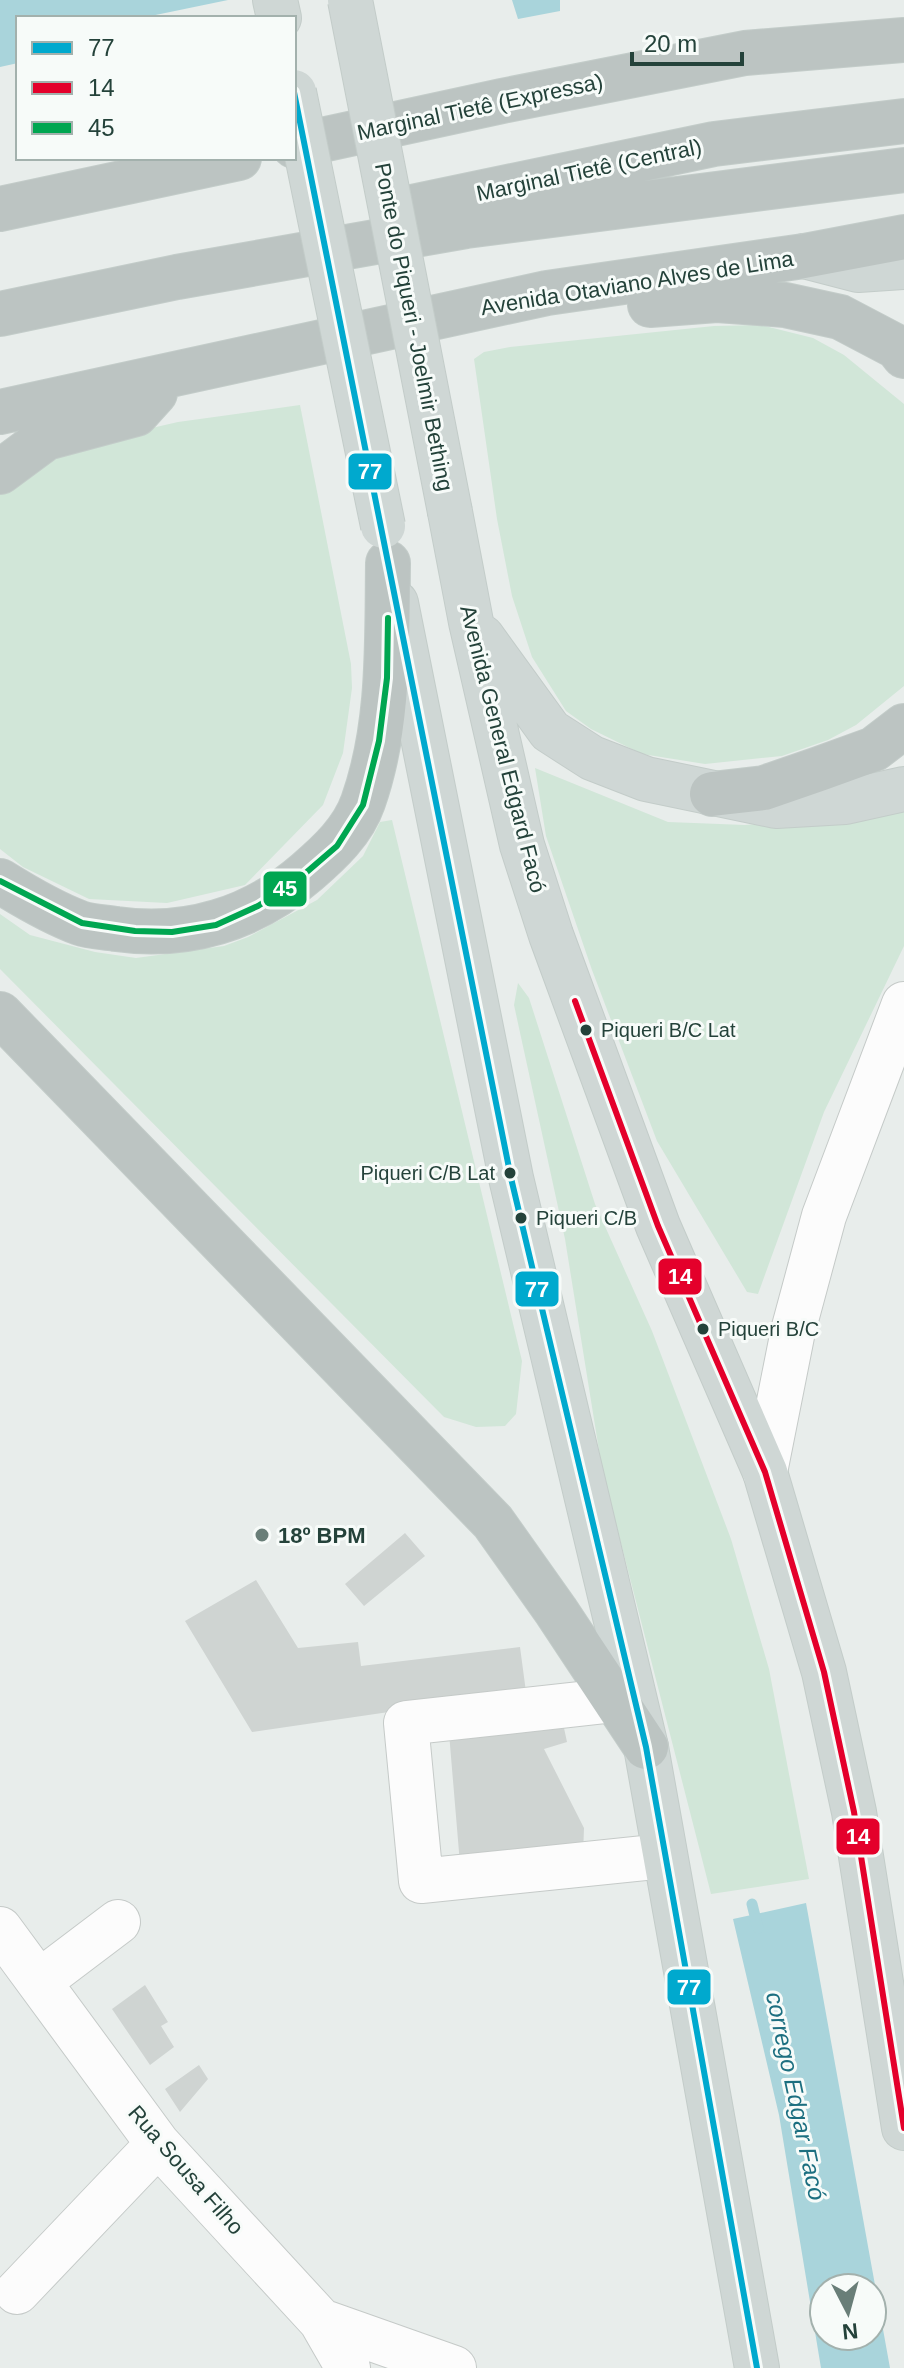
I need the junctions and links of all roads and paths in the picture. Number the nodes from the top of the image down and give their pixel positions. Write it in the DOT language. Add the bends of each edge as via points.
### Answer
graph roads {
  1 [pos="350,0"];
  2 [pos="904,40"];
  3 [pos="296,102"];
  4 [pos="904,121"];
  5 [pos="296,146"];
  6 [pos="230,160"];
  7 [pos="904,170"];
  8 [pos="0,209"];
  9 [pos="904,237"];
  10 [pos="804,256"];
  11 [pos="904,267"];
  12 [pos="177,277"];
  13 [pos="547,293"];
  14 [pos="0,314"];
  15 [pos="904,356"];
  16 [pos="171,377"];
  17 [pos="0,412"];
  18 [pos="0,472"];
  19 [pos="450,512"];
  20 [pos="386,544"];
  21 [pos="471,622"];
  22 [pos="904,726"];
  23 [pos="904,789"];
  24 [pos="712,794"];
  25 [pos="0,881"];
  26 [pos="904,1004"];
  27 [pos="0,1014"];
  28 [pos="765,1472"];
  29 [pos="615,1700"];
  30 [pos="646,1747"];
  31 [pos="664,1856"];
  32 [pos="118,1922"];
  33 [pos="0,1929"];
  34 [pos="40,1981"];
  35 [pos="904,2128"];
  36 [pos="158,2144"];
  37 [pos="17,2292"];
  38 [pos="321,2321"];
  39 [pos="348,2368"];
  40 [pos="454,2368"];
  41 [pos="757,2368"];
  1 -- 19 [label="main road, Ponte do Piqueri - Joelmir Bething, bridge"];
  2 -- 5 [label="highway, Marginal Tietê (Expressa)" via="745,53"];
  3 -- 20 [label="main road, bridge"];
  4 -- 12 [label="highway, Marginal Tietê (Central)" via="714,144 573,171 278,238"];
  6 -- 8 [label="highway"];
  7 -- 12 [label="highway" via="466,226"];
  9 -- 10 [label="highway, Avenida Otaviano Alves de Lima"];
  10 -- 11 [label="main road, Avenida Otaviano Alves de Lima" via="858,270"];
  10 -- 13 [label="highway, Avenida Otaviano Alves de Lima"];
  12 -- 14 [label="highway"];
  13 -- 15 [label="highway" via="592,310 717,300 785,305 840,317 897,347"];
  13 -- 16 [label="highway, Avenida Otaviano Alves de Lima"];
  16 -- 17 [label="highway, Avenida Otaviano Alves de Lima"];
  16 -- 18 [label="highway" via="136,414 46,438"];
  19 -- 21 [label="main road, Avenida General Edgard Facó"];
  20 -- 25 [label="highway" via="387,678 379,741 363,805 337,846 258,906 216,925 172,932 82,923"];
  20 -- 30 [label="main road" via="511,1178"];
  21 -- 24 [label="main road" via="550,731 592,758 646,779"];
  21 -- 28 [label="main road, Avenida General Edgard Facó" via="522,845 551,935 658,1226"];
  22 -- 24 [label="highway" via="874,749 819,769 764,788"];
  23 -- 24 [label="main road" via="845,802 776,806"];
  26 -- 28 [label="street" via="824,1216 793,1331"];
  27 -- 29 [label="highway" via="493,1522"];
  28 -- 35 [label="main road, Avenida General Edgard Facó" via="824,1672 854,1812"];
  29 -- 30 [label="highway"];
  29 -- 31 [label="street" via="406,1723 421,1881"];
  30 -- 31 [label="main road"];
  31 -- 41 [label="main road"];
  32 -- 34 [label="street"];
  33 -- 34 [label="street, Rua Sousa Filho"];
  34 -- 36 [label="street, Rua Sousa Filho"];
  36 -- 37 [label="street"];
  36 -- 38 [label="street, Rua Sousa Filho"];
  38 -- 39 [label="street, Rua Sousa Filho"];
  38 -- 40 [label="street"];
}
